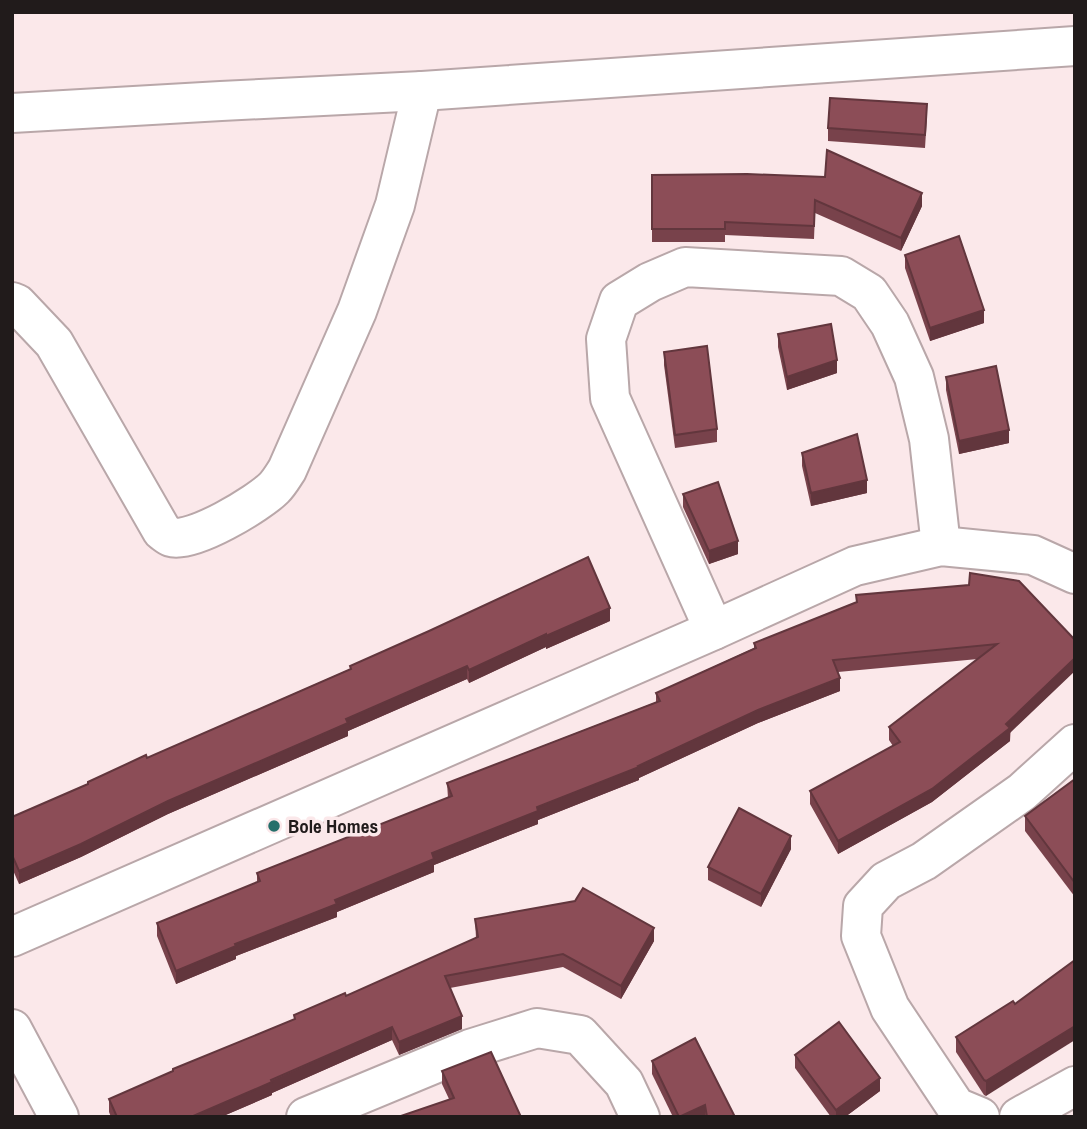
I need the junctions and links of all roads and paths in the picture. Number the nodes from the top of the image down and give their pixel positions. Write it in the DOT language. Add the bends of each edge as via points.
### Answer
graph roads {
  1 [pos="1075,46"];
  2 [pos="422,91"];
  3 [pos="12,113"];
  4 [pos="12,302"];
  5 [pos="941,546"];
  6 [pos="1075,574"];
  7 [pos="714,630"];
  8 [pos="1075,744"];
  9 [pos="12,937"];
  10 [pos="12,1030"];
  11 [pos="1075,1086"];
  12 [pos="59,1117"];
  13 [pos="306,1117"];
  14 [pos="640,1117"];
  15 [pos="980,1117"];
  16 [pos="1019,1117"];
  1 -- 2 [label="street"];
  2 -- 3 [label="street"];
  2 -- 4 [label="street" via="395,205 357,311 287,470 276,487 254,505 212,527 186,537 172,538 162,531 54,343"];
  5 -- 6 [label="street" via="1033,555"];
  5 -- 7 [label="street" via="855,566"];
  5 -- 7 [label="street" via="929,439 914,377 890,324 869,293 841,276 685,267 619,301 606,339 610,398"];
  7 -- 9 [label="street"];
  8 -- 15 [label="street" via="1022,792 924,861 886,881 863,906 860,936 890,1008 957,1107"];
  10 -- 12 [label="street"];
  11 -- 16 [label="street"];
  13 -- 14 [label="street" via="470,1049 537,1028 580,1035 624,1083"];
}
